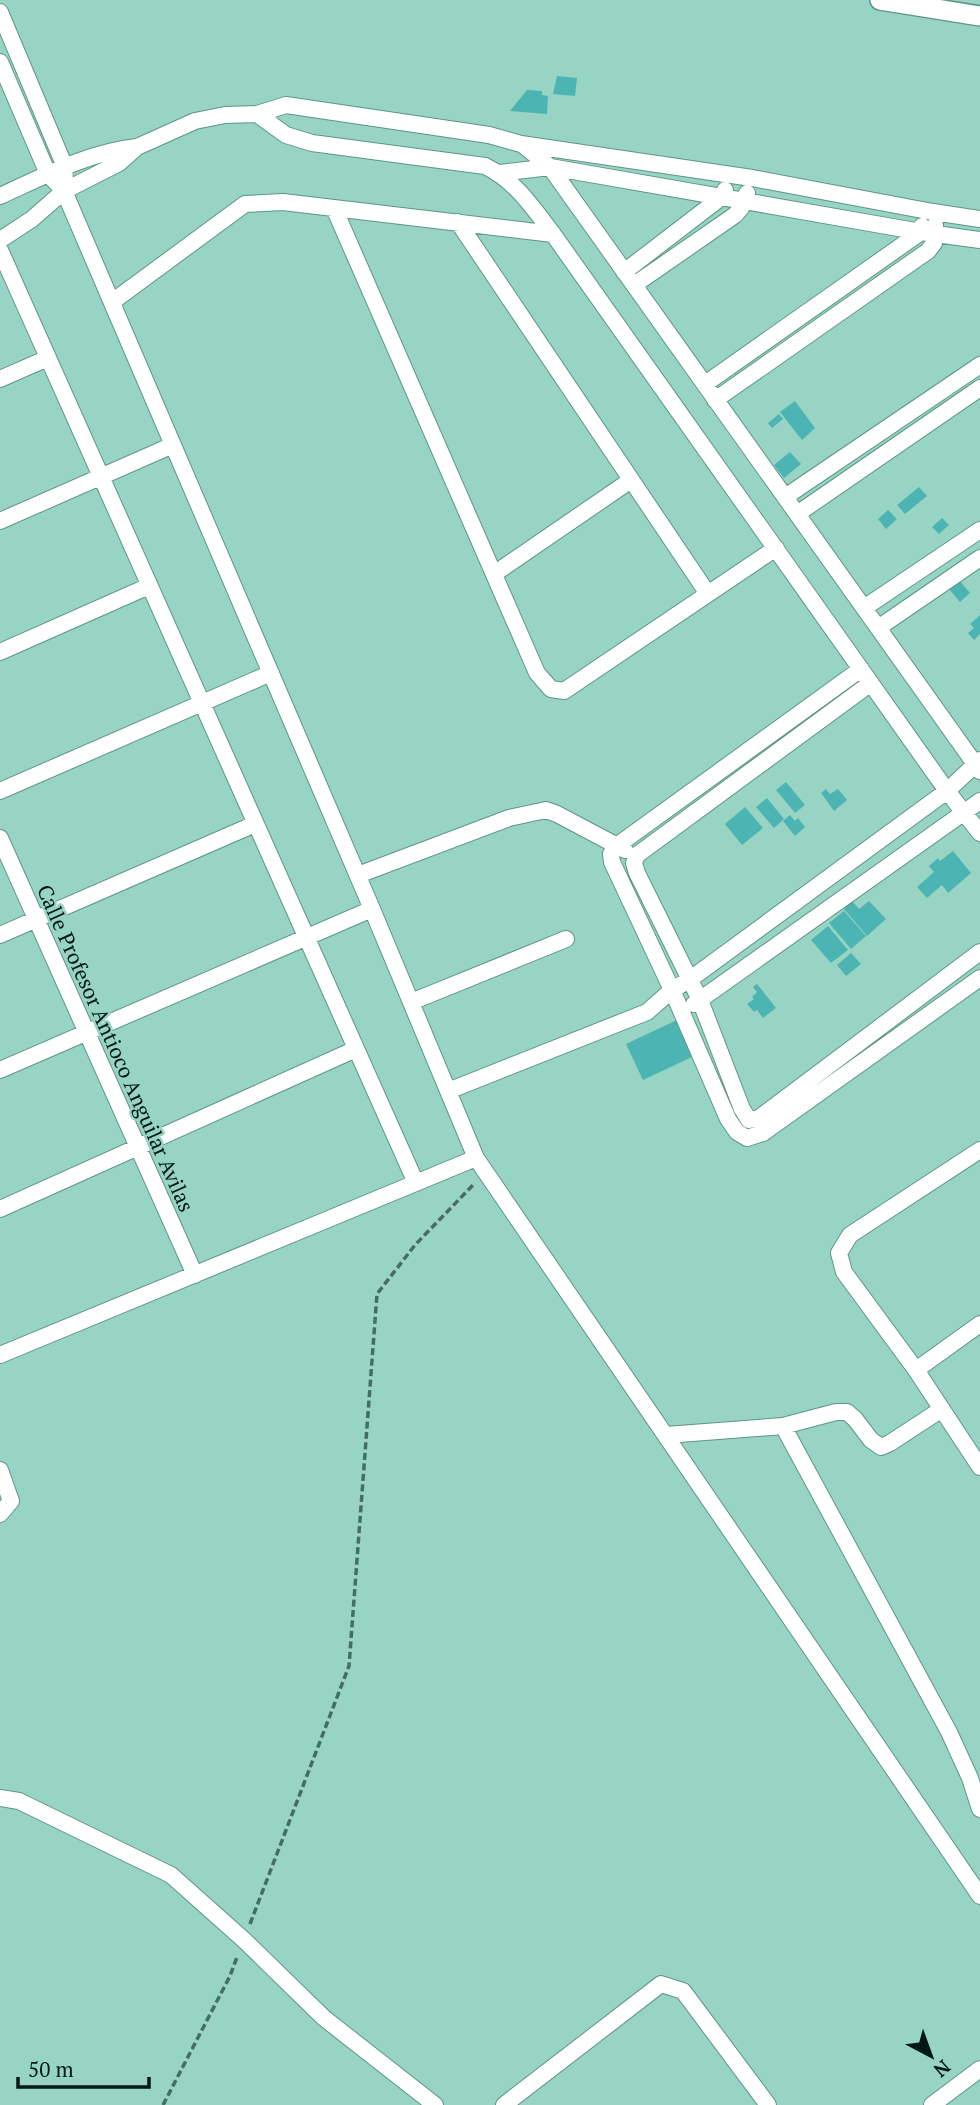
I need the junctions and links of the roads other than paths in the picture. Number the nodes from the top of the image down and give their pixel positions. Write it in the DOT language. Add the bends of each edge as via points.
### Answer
graph roads {
  1 [pos="880,0"];
  2 [pos="0,12"];
  3 [pos="980,16"];
  4 [pos="0,62"];
  5 [pos="257,114"];
  6 [pos="521,144"];
  7 [pos="137,147"];
  8 [pos="65,167"];
  9 [pos="550,167"];
  10 [pos="500,173"];
  11 [pos="48,174"];
  12 [pos="730,175"];
  13 [pos="752,178"];
  14 [pos="64,191"];
  15 [pos="0,196"];
  16 [pos="723,196"];
  17 [pos="745,201"];
  18 [pos="334,208"];
  19 [pos="928,211"];
  20 [pos="980,219"];
  21 [pos="458,222"];
  22 [pos="929,232"];
  23 [pos="553,234"];
  24 [pos="0,240"];
  25 [pos="980,240"];
  26 [pos="0,250"];
  27 [pos="624,272"];
  28 [pos="634,285"];
  29 [pos="112,302"];
  30 [pos="48,358"];
  31 [pos="980,365"];
  32 [pos="0,379"];
  33 [pos="705,384"];
  34 [pos="980,388"];
  35 [pos="715,400"];
  36 [pos="173,445"];
  37 [pos="101,477"];
  38 [pos="631,480"];
  39 [pos="785,497"];
  40 [pos="797,514"];
  41 [pos="0,521"];
  42 [pos="980,530"];
  43 [pos="776,548"];
  44 [pos="980,558"];
  45 [pos="494,574"];
  46 [pos="149,586"];
  47 [pos="708,594"];
  48 [pos="864,608"];
  49 [pos="878,628"];
  50 [pos="0,652"];
  51 [pos="861,669"];
  52 [pos="271,673"];
  53 [pos="871,684"];
  54 [pos="202,704"];
  55 [pos="978,765"];
  56 [pos="0,791"];
  57 [pos="947,791"];
  58 [pos="980,801"];
  59 [pos="965,812"];
  60 [pos="256,824"];
  61 [pos="980,833"];
  62 [pos="0,838"];
  63 [pos="615,846"];
  64 [pos="637,855"];
  65 [pos="358,875"];
  66 [pos="372,909"];
  67 [pos="36,919"];
  68 [pos="0,934"];
  69 [pos="306,937"];
  70 [pos="566,939"];
  71 [pos="980,952"];
  72 [pos="980,978"];
  73 [pos="689,980"];
  74 [pos="672,990"];
  75 [pos="700,1000"];
  76 [pos="411,1002"];
  77 [pos="682,1012"];
  78 [pos="87,1032"];
  79 [pos="356,1049"];
  80 [pos="0,1070"];
  81 [pos="448,1091"];
  82 [pos="138,1147"];
  83 [pos="980,1150"];
  84 [pos="476,1158"];
  85 [pos="416,1183"];
  86 [pos="0,1209"];
  87 [pos="195,1275"];
  88 [pos="980,1324"];
  89 [pos="0,1355"];
  90 [pos="916,1370"];
  91 [pos="942,1409"];
  92 [pos="783,1426"];
  93 [pos="666,1435"];
  94 [pos="980,1467"];
  95 [pos="0,1470"];
  96 [pos="0,1514"];
  97 [pos="0,1798"];
  98 [pos="980,1809"];
  99 [pos="980,1896"];
  100 [pos="980,2069"];
  101 [pos="435,2105"];
  102 [pos="504,2105"];
  103 [pos="768,2105"];
  104 [pos="932,2105"];
  1 -- 3 [label="street"];
  2 -- 8 [label="street"];
  4 -- 11 [label="street"];
  5 -- 6 [label="street" via="286,105 489,135"];
  5 -- 7 [label="street" via="195,121"];
  5 -- 10 [label="street" via="286,135 312,143 485,166"];
  6 -- 9 [label="street"];
  6 -- 12 [label="street"];
  7 -- 8 [label="street" via="112,149"];
  7 -- 14 [label="street" via="119,163"];
  8 -- 11 [label="street"];
  8 -- 14 [label="street"];
  9 -- 10 [label="street"];
  9 -- 16 [label="street"];
  9 -- 27 [label="street"];
  10 -- 23 [label="street"];
  11 -- 14 [label="street"];
  11 -- 15 [label="street"];
  12 -- 13 [label="street"];
  12 -- 16 [label="street"];
  13 -- 17 [label="street"];
  13 -- 19 [label="street"];
  14 -- 24 [label="street"];
  14 -- 29 [label="street"];
  16 -- 17 [label="street"];
  16 -- 27 [label="street"];
  17 -- 22 [label="street"];
  17 -- 28 [label="street" via="724,224"];
  18 -- 21 [label="street"];
  18 -- 29 [label="street" via="283,202 245,204"];
  18 -- 45 [label="street"];
  19 -- 20 [label="street"];
  19 -- 22 [label="street"];
  21 -- 23 [label="street"];
  21 -- 38 [label="street"];
  22 -- 25 [label="street"];
  22 -- 33 [label="street"];
  22 -- 35 [label="street" via="934,243 928,251"];
  23 -- 43 [label="street"];
  26 -- 30 [label="street"];
  27 -- 28 [label="street"];
  28 -- 33 [label="street"];
  29 -- 36 [label="street"];
  30 -- 32 [label="street"];
  30 -- 37 [label="street"];
  31 -- 39 [label="street"];
  33 -- 35 [label="street"];
  34 -- 40 [label="street"];
  35 -- 39 [label="street"];
  36 -- 37 [label="street"];
  36 -- 52 [label="street"];
  37 -- 41 [label="street"];
  37 -- 46 [label="street"];
  38 -- 45 [label="street"];
  38 -- 47 [label="street"];
  39 -- 40 [label="street"];
  40 -- 48 [label="street"];
  42 -- 48 [label="street"];
  43 -- 47 [label="street"];
  43 -- 51 [label="street"];
  44 -- 49 [label="street"];
  45 -- 47 [label="street" via="537,673 551,689 564,691"];
  46 -- 50 [label="street"];
  46 -- 54 [label="street"];
  48 -- 49 [label="street"];
  49 -- 55 [label="street"];
  51 -- 53 [label="street"];
  51 -- 63 [label="street"];
  52 -- 54 [label="street"];
  52 -- 65 [label="street"];
  53 -- 57 [label="street"];
  53 -- 64 [label="street"];
  54 -- 56 [label="street"];
  54 -- 60 [label="street"];
  55 -- 57 [label="street"];
  57 -- 59 [label="street"];
  57 -- 73 [label="street"];
  58 -- 59 [label="street"];
  59 -- 61 [label="street"];
  59 -- 75 [label="street"];
  60 -- 67 [label="street"];
  60 -- 69 [label="street"];
  62 -- 67 [label="street, Calle Profesor Antioco Anguilar Avilas"];
  63 -- 64 [label="street"];
  63 -- 65 [label="street" via="546,810 509,818"];
  63 -- 74 [label="street" via="612,862"];
  64 -- 73 [label="street" via="637,873"];
  65 -- 66 [label="street"];
  66 -- 69 [label="street"];
  66 -- 76 [label="street"];
  67 -- 68 [label="street"];
  67 -- 78 [label="street, Calle Profesor Antioco Anguilar Avilas"];
  69 -- 78 [label="street"];
  69 -- 79 [label="street"];
  70 -- 76 [label="street"];
  71 -- 75 [label="street" via="759,1118 749,1120"];
  72 -- 77 [label="street" via="763,1133 747,1138 728,1119"];
  73 -- 74 [label="street"];
  73 -- 75 [label="street"];
  74 -- 77 [label="street"];
  74 -- 81 [label="street" via="647,1012"];
  75 -- 77 [label="street"];
  76 -- 81 [label="street"];
  78 -- 80 [label="street"];
  78 -- 82 [label="street, Calle Profesor Antioco Anguilar Avilas"];
  79 -- 82 [label="street"];
  79 -- 85 [label="street"];
  81 -- 84 [label="street"];
  82 -- 86 [label="street"];
  82 -- 87 [label="street, Calle Profesor Antioco Anguilar Avilas"];
  83 -- 90 [label="street" via="850,1235 839,1253 844,1272"];
  84 -- 85 [label="street"];
  84 -- 93 [label="street"];
  85 -- 87 [label="street"];
  87 -- 89 [label="street"];
  88 -- 90 [label="street"];
  90 -- 91 [label="street"];
  91 -- 92 [label="street" via="881,1447 847,1412"];
  91 -- 94 [label="street"];
  92 -- 93 [label="street"];
  92 -- 98 [label="street" via="948,1732"];
  93 -- 99 [label="street"];
  95 -- 96 [label="street" via="11,1501"];
  97 -- 101 [label="street" via="19,1801 171,1875 324,2018"];
  100 -- 104 [label="street"];
  102 -- 103 [label="street" via="661,1984 683,1991"];
}
